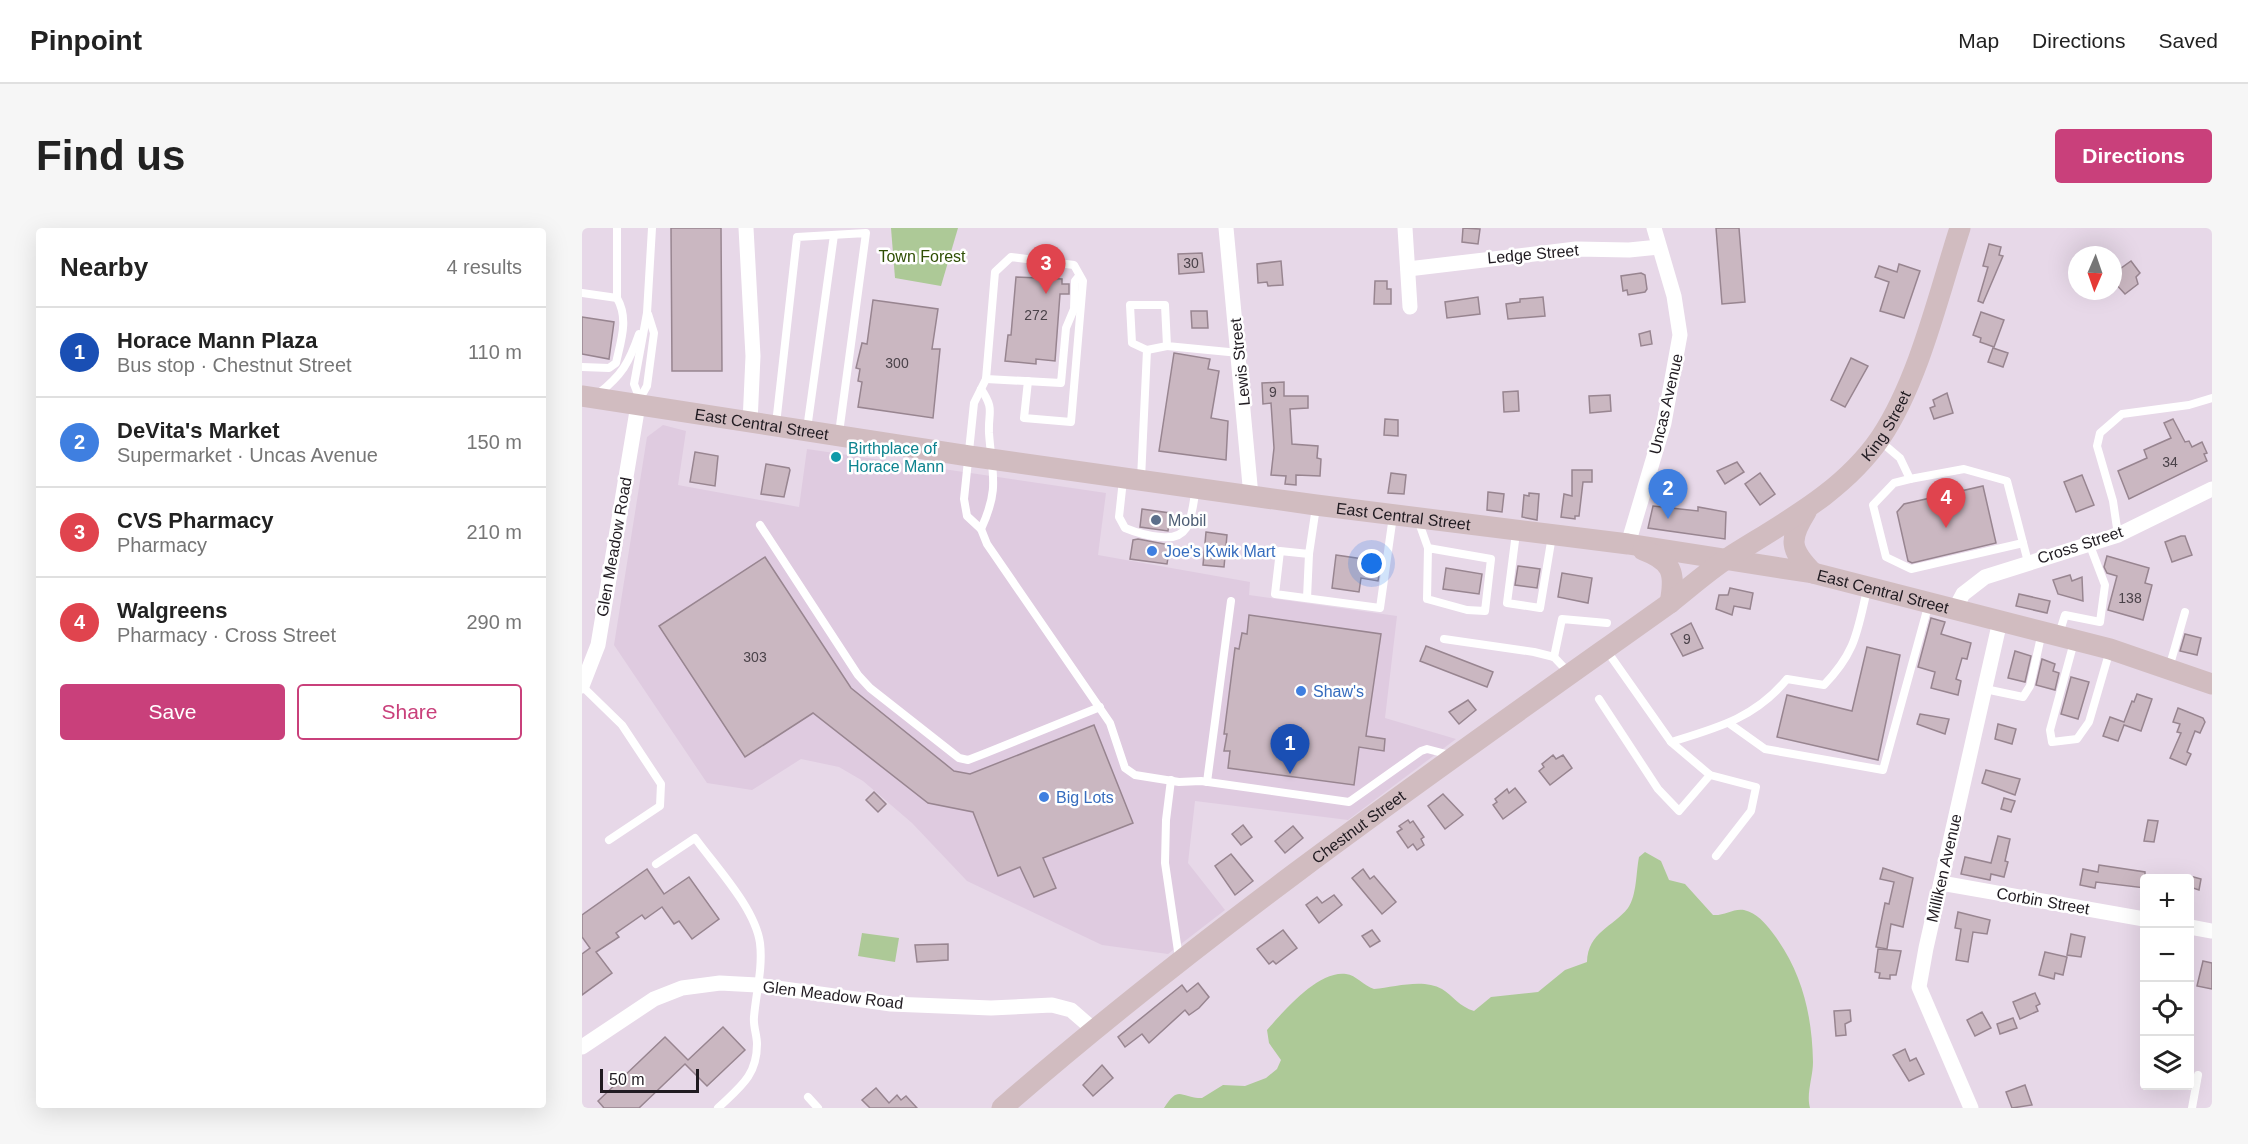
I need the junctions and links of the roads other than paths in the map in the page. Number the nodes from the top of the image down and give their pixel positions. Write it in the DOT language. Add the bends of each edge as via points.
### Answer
graph roads {
  1 [pos="617,228"];
  2 [pos="651,228"];
  3 [pos="746,228"];
  4 [pos="1226,228"];
  5 [pos="1404,228"];
  6 [pos="1654,228"];
  7 [pos="1960,228"];
  8 [pos="834,235"];
  9 [pos="1659,247"];
  10 [pos="1408,269"];
  11 [pos="1079,276"];
  12 [pos="582,293"];
  13 [pos="617,298"];
  14 [pos="1410,307"];
  15 [pos="647,313"];
  16 [pos="1167,346"];
  17 [pos="1147,350"];
  18 [pos="1239,353"];
  19 [pos="582,367"];
  20 [pos="986,379"];
  21 [pos="1028,381"];
  22 [pos="1060,383"];
  23 [pos="1074,384"];
  24 [pos="981,389"];
  25 [pos="587,397"];
  26 [pos="2212,398"];
  27 [pos="639,401"];
  28 [pos="750,423"];
  29 [pos="776,425"];
  30 [pos="807,430"];
  31 [pos="838,434"];
  32 [pos="1879,440"];
  33 [pos="969,456"];
  34 [pos="994,460"];
  35 [pos="1910,479"];
  36 [pos="1132,480"];
  37 [pos="1196,488"];
  38 [pos="2212,489"];
  39 [pos="1251,496"];
  40 [pos="1316,505"];
  41 [pos="1807,510"];
  42 [pos="1393,516"];
  43 [pos="1418,519"];
  44 [pos="760,525"];
  45 [pos="981,529"];
  46 [pos="1516,531"];
  47 [pos="1552,535"];
  48 [pos="2118,535"];
  49 [pos="2023,543"];
  50 [pos="2089,543"];
  51 [pos="1628,544"];
  52 [pos="1428,548"];
  53 [pos="1309,554"];
  54 [pos="1727,559"];
  55 [pos="2028,562"];
  56 [pos="1813,573"];
  57 [pos="1868,585"];
  58 [pos="1307,598"];
  59 [pos="1231,602"];
  60 [pos="1929,602"];
  61 [pos="1670,603"];
  62 [pos="1955,609"];
  63 [pos="2185,612"];
  64 [pos="2000,621"];
  65 [pos="1606,623"];
  66 [pos="2058,636"];
  67 [pos="1444,639"];
  68 [pos="2110,649"];
  69 [pos="1606,650"];
  70 [pos="1554,657"];
  71 [pos="2169,668"];
  72 [pos="1571,675"];
  73 [pos="2212,684"];
  74 [pos="582,686"];
  75 [pos="1986,689"];
  76 [pos="1599,699"];
  77 [pos="1100,707"];
  78 [pos="1730,724"];
  79 [pos="1671,742"];
  80 [pos="1457,757"];
  81 [pos="1710,775"];
  82 [pos="1171,780"];
  83 [pos="1207,782"];
  84 [pos="609,840"];
  85 [pos="1716,856"];
  86 [pos="656,864"];
  87 [pos="1941,883"];
  88 [pos="2140,918"];
  89 [pos="2194,928"];
  90 [pos="2212,931"];
  91 [pos="1180,962"];
  92 [pos="757,985"];
  93 [pos="1093,1029"];
  94 [pos="582,1047"];
  95 [pos="2198,1075"];
  96 [pos="808,1097"];
  97 [pos="718,1108"];
  98 [pos="818,1108"];
  99 [pos="1002,1108"];
  100 [pos="1971,1108"];
  101 [pos="2192,1108"];
  1 -- 13 [label="lane"];
  2 -- 15 [label="lane"];
  3 -- 28 [label="street" via="753,356"];
  4 -- 18 [label="street, Lewis Street"];
  5 -- 10 [label="street"];
  6 -- 9 [label="street, Uncas Avenue"];
  7 -- 32 [label="main road, King Street" via="1902,400"];
  8 -- 29 [label="lane" via="797,237"];
  8 -- 30 [label="lane"];
  8 -- 31 [label="lane" via="866,233"];
  9 -- 10 [label="street, Ledge Street" via="1576,249"];
  9 -- 51 [label="street, Uncas Avenue" via="1674,296 1680,335 1664,423"];
  10 -- 14 [label="street"];
  11 -- 20 [label="lane" via="1074,264 1011,257 995,272"];
  11 -- 22 [label="lane" via="1075,281 1074,309 1066,328"];
  11 -- 23 [label="lane" via="1083,281"];
  12 -- 13 [label="lane"];
  13 -- 19 [label="lane" via="624,310 624,322 616,363 609,368"];
  15 -- 25 [label="lane" via="628,364 618,378"];
  15 -- 27 [label="lane" via="634,384"];
  15 -- 27 [label="lane" via="654,333 647,386"];
  16 -- 17 [label="lane"];
  16 -- 17 [label="lane" via="1165,305 1130,305 1132,343"];
  16 -- 18 [label="lane"];
  17 -- 36 [label="lane"];
  18 -- 39 [label="street, Lewis Street"];
  20 -- 21 [label="lane"];
  20 -- 24 [label="lane"];
  21 -- 22 [label="lane"];
  21 -- 23 [label="lane" via="1024,418 1071,422"];
  22 -- 23 [label="lane"];
  24 -- 33 [label="lane" via="974,403"];
  24 -- 34 [label="lane" via="991,404 989,434"];
  25 -- 27 [label="main road, East Central Street"];
  26 -- 48 [label="lane" via="2190,405 2122,414 2100,433 2097,446"];
  27 -- 28 [label="main road, East Central Street"];
  27 -- 74 [label="street, Glen Meadow Road" via="598,645"];
  28 -- 29 [label="main road, East Central Street"];
  29 -- 30 [label="main road, East Central Street"];
  30 -- 31 [label="main road, East Central Street"];
  31 -- 33 [label="main road, East Central Street"];
  32 -- 35 [label="lane" via="1900,458"];
  32 -- 41 [label="main road, King Street"];
  33 -- 34 [label="main road, East Central Street"];
  33 -- 45 [label="lane" via="963,499 967,516"];
  34 -- 36 [label="main road, East Central Street"];
  34 -- 45 [label="lane" via="990,509"];
  35 -- 49 [label="lane" via="1964,469 2007,481"];
  35 -- 49 [label="lane" via="1894,483 1874,505 1886,557 1911,569"];
  36 -- 37 [label="main road, East Central Street"];
  36 -- 37 [label="lane" via="1119,517 1125,528 1141,535 1174,539 1184,533"];
  37 -- 39 [label="main road, East Central Street"];
  38 -- 48 [label="street, Cross Street"];
  39 -- 40 [label="main road, East Central Street"];
  40 -- 42 [label="main road, East Central Street"];
  40 -- 53 [label="lane"];
  41 -- 54 [label="main road, King Street"];
  41 -- 56 [label="main road" via="1793,533 1794,548"];
  42 -- 43 [label="main road, East Central Street"];
  42 -- 58 [label="lane" via="1380,608"];
  43 -- 46 [label="main road, East Central Street"];
  43 -- 52 [label="lane"];
  44 -- 77 [label="lane" via="858,675 959,758 968,760"];
  45 -- 77 [label="lane" via="987,544"];
  46 -- 47 [label="main road, East Central Street"];
  46 -- 47 [label="lane" via="1507,603 1540,608"];
  47 -- 51 [label="main road, East Central Street"];
  48 -- 50 [label="street, Cross Street"];
  49 -- 55 [label="lane"];
  50 -- 55 [label="street, Cross Street"];
  50 -- 66 [label="lane" via="2105,585 2100,622 2065,615"];
  51 -- 54 [label="main road, East Central Street"];
  51 -- 61 [label="main road" via="1660,557 1670,568"];
  52 -- 52 [label="lane" via="1427,599 1485,611 1491,559"];
  53 -- 58 [label="lane"];
  53 -- 58 [label="lane" via="1280,551 1275,594"];
  54 -- 56 [label="main road, East Central Street"];
  54 -- 61 [label="main road, Chestnut Street"];
  55 -- 62 [label="street, Cross Street" via="1984,577 1963,594"];
  56 -- 57 [label="main road, East Central Street"];
  57 -- 60 [label="main road, East Central Street"];
  57 -- 78 [label="lane" via="1856,636 1844,664 1824,685 1787,679 1772,698"];
  59 -- 83 [label="lane"];
  60 -- 62 [label="main road, East Central Street"];
  60 -- 78 [label="lane" via="1883,770 1765,749"];
  61 -- 69 [label="main road, Chestnut Street"];
  62 -- 64 [label="main road, East Central Street"];
  63 -- 71 [label="lane"];
  64 -- 66 [label="main road, East Central Street"];
  64 -- 75 [label="street, Milliken Avenue"];
  65 -- 70 [label="lane" via="1562,619"];
  66 -- 68 [label="main road, East Central Street"];
  66 -- 68 [label="lane" via="2052,742 2078,739 2089,722"];
  66 -- 75 [label="lane" via="2023,697"];
  67 -- 70 [label="lane"];
  68 -- 71 [label="main road, East Central Street"];
  69 -- 72 [label="main road, Chestnut Street"];
  69 -- 79 [label="lane"];
  70 -- 72 [label="lane"];
  71 -- 73 [label="main road, East Central Street"];
  72 -- 80 [label="main road, Chestnut Street"];
  74 -- 84 [label="lane" via="622,725 661,784 660,806"];
  75 -- 87 [label="street, Milliken Avenue"];
  76 -- 81 [label="lane" via="1658,789 1679,811"];
  77 -- 82 [label="lane" via="1110,723 1125,768 1135,775"];
  78 -- 79 [label="lane"];
  79 -- 81 [label="lane"];
  80 -- 83 [label="lane" via="1421,751 1349,802"];
  80 -- 91 [label="main road, Chestnut Street"];
  81 -- 85 [label="lane" via="1756,787 1751,811"];
  82 -- 83 [label="lane"];
  82 -- 91 [label="lane" via="1165,863"];
  86 -- 92 [label="lane" via="695,838 754,924 760,947"];
  87 -- 88 [label="street, Corbin Street"];
  87 -- 100 [label="street, Milliken Avenue" via="1919,987"];
  89 -- 90 [label="street"];
  91 -- 93 [label="main road, Chestnut Street"];
  92 -- 93 [label="street, Glen Meadow Road" via="891,1004 991,1008 1052,1005 1071,1010"];
  92 -- 94 [label="street, Glen Meadow Road" via="720,983 672,991 637,1008"];
  92 -- 97 [label="lane" via="753,1021 757,1056 751,1076"];
  93 -- 99 [label="main road, Chestnut Street"];
  95 -- 101 [label="lane"];
  96 -- 98 [label="lane"];
}
